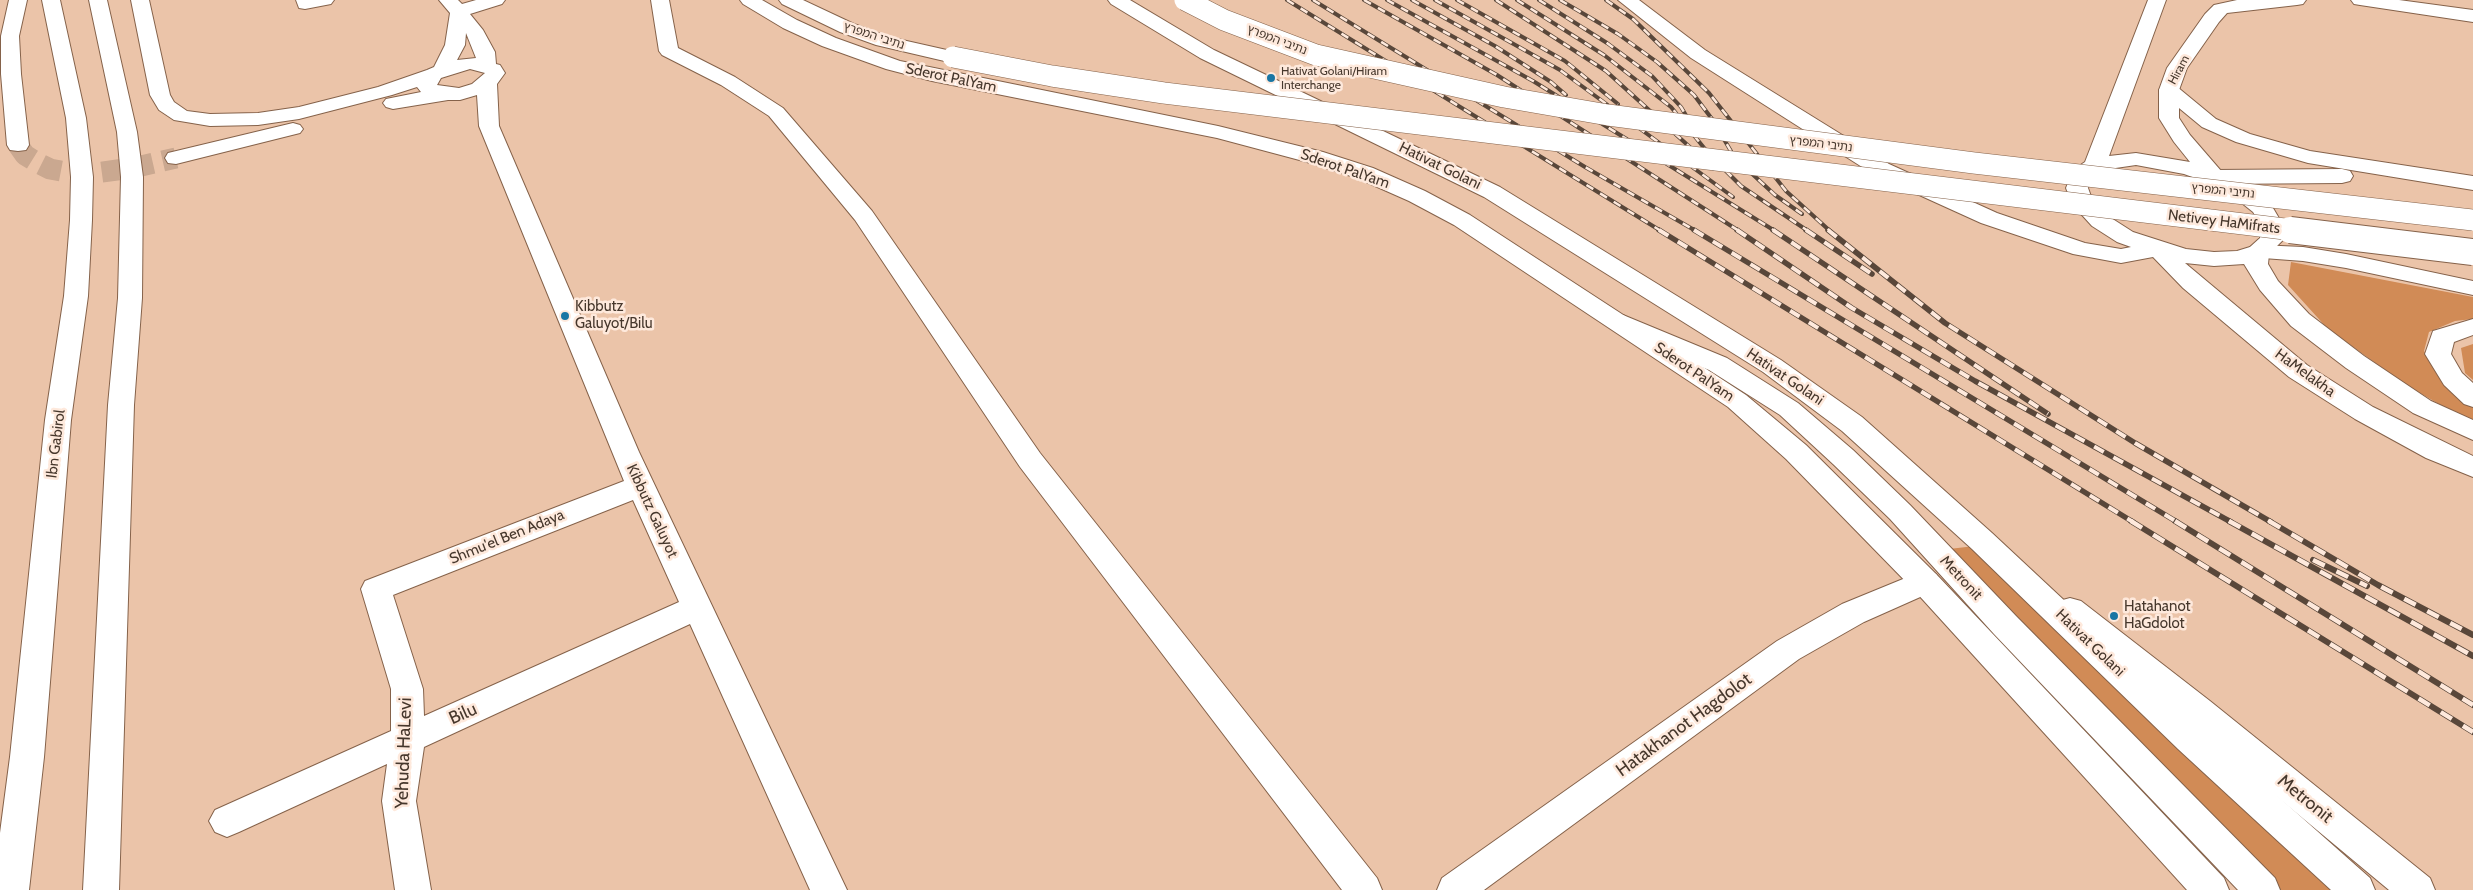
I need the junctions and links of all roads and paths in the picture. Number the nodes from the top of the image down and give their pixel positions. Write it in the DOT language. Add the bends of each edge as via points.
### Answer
graph roads {
  1 [pos="18,0"];
  2 [pos="51,0"];
  3 [pos="98,0"];
  4 [pos="140,0"];
  5 [pos="306,0"];
  6 [pos="324,0"];
  7 [pos="496,0"];
  8 [pos="660,0"];
  9 [pos="749,0"];
  10 [pos="788,0"];
  11 [pos="1116,0"];
  12 [pos="1184,0"];
  13 [pos="1627,0"];
  14 [pos="2157,0"];
  15 [pos="2239,0"];
  16 [pos="2297,0"];
  17 [pos="2360,0"];
  18 [pos="2271,4"];
  19 [pos="454,6"];
  20 [pos="2473,16"];
  21 [pos="953,57"];
  22 [pos="438,72"];
  23 [pos="487,74"];
  24 [pos="2169,90"];
  25 [pos="446,95"];
  26 [pos="489,126"];
  27 [pos="18,144"];
  28 [pos="176,158"];
  29 [pos="2095,165"];
  30 [pos="2214,177"];
  31 [pos="2473,183"];
  32 [pos="2473,220"];
  33 [pos="2158,249"];
  34 [pos="2258,252"];
  35 [pos="2473,252"];
  36 [pos="2473,288"];
  37 [pos="1619,322"];
  38 [pos="2473,327"];
  39 [pos="2473,398"];
  40 [pos="2473,431"];
  41 [pos="2473,467"];
  42 [pos="639,486"];
  43 [pos="1982,541"];
  44 [pos="1925,582"];
  45 [pos="376,589"];
  46 [pos="698,607"];
  47 [pos="408,739"];
  48 [pos="227,821"];
  49 [pos="11,890"];
  50 [pos="101,890"];
  51 [pos="413,890"];
  52 [pos="829,890"];
  53 [pos="1364,890"];
  54 [pos="1455,890"];
  55 [pos="2212,890"];
  56 [pos="2262,890"];
  57 [pos="2357,890"];
  58 [pos="2416,890"];
  1 -- 27 [label="main road" via="10,36"];
  2 -- 49 [label="main road, Ibn Gabirol" via="76,118 82,177 81,220 76,296 58,420 27,757"];
  3 -- 50 [label="main road" via="127,132 132,177 130,298 121,405"];
  4 -- 22 [label="main road" via="160,95 166,106 181,116 210,120 258,119 299,113 376,94"];
  5 -- 6 [label="main road" via="305,4"];
  7 -- 19 [label="main road"];
  8 -- 53 [label="main road" via="669,51 728,81 776,112 864,216 1030,460"];
  9 -- 37 [label="main road, Sderot PalYam" via="829,42 893,65 1246,138 1365,173 1462,220"];
  10 -- 21 [label="main road, נתיבי המפרץ" via="874,38"];
  11 -- 43 [label="main road, Hativat Golani" via="1207,54 1492,192 1756,356 1852,424"];
  12 -- 32 [label="main road, נתיבי המפרץ, bridge" via="1224,20 1316,55 1504,98 1608,116 1974,163"];
  13 -- 33 [label="main road" via="1698,54 1880,168 1988,218 2081,249 2121,256"];
  14 -- 29 [label="main road"];
  15 -- 18 [label="main road"];
  16 -- 18 [label="main road"];
  17 -- 20 [label="main road"];
  18 -- 24 [label="main road, Hiram" via="2239,5 2221,10 2177,68"];
  19 -- 22 [label="main road" via="455,45"];
  19 -- 23 [label="main road, Kibbutz Galuyot" via="480,41"];
  21 -- 35 [label="main road, Netivey HaMifrats, bridge" via="1164,93"];
  22 -- 23 [label="main road" via="470,63"];
  22 -- 25 [label="main road, Kibbutz Galuyot" via="429,79 427,87"];
  23 -- 25 [label="main road" via="468,92"];
  23 -- 26 [label="main road, Kibbutz Galuyot"];
  24 -- 30 [label="main road, Hiram" via="2169,118 2180,138"];
  24 -- 31 [label="main road" via="2209,123 2243,138 2308,157"];
  25 -- 26 [label="main road, Kibbutz Galuyot"];
  25 -- 28 [label="main road" via="382,106"];
  26 -- 42 [label="main road, Kibbutz Galuyot"];
  29 -- 30 [label="main road" via="2136,159 2188,168"];
  29 -- 33 [label="main road" via="2081,175 2076,188 2083,204 2100,221 2126,237"];
  30 -- 31 [label="main road" via="2329,176"];
  30 -- 34 [label="main road" via="2241,191 2262,208 2272,225 2271,240"];
  33 -- 34 [label="main road" via="2214,259 2239,258"];
  33 -- 41 [label="main road, HaMelakha" via="2192,283 2298,371 2364,413"];
  34 -- 36 [label="main road" via="2303,254 2346,261"];
  34 -- 40 [label="main road" via="2256,264 2269,285 2300,320 2422,407"];
  37 -- 44 [label="main road, Sderot PalYam" via="1737,401 1796,452"];
  37 -- 56 [label="main road, Metronit" via="1718,364 1789,409 1900,512 2005,626"];
  38 -- 39 [label="main road" via="2442,337 2438,354 2453,379"];
  42 -- 45 [label="main road, Shmu'el Ben Adaya"];
  42 -- 46 [label="main road, Kibbutz Galuyot"];
  43 -- 57 [label="main road, Hativat Golani" via="2190,739"];
  43 -- 58 [label="main road, Metronit" via="2198,711"];
  44 -- 54 [label="main road, Hatakhanot Hagdolot" via="1853,613 1788,650"];
  44 -- 55 [label="main road"];
  45 -- 47 [label="main road, Yehuda HaLevi" via="407,689"];
  46 -- 47 [label="main road, Bilu"];
  46 -- 52 [label="main road, Kibbutz Galuyot"];
  47 -- 48 [label="main road, Bilu"];
  47 -- 51 [label="main road, Yehuda HaLevi" via="399,801"];
}
